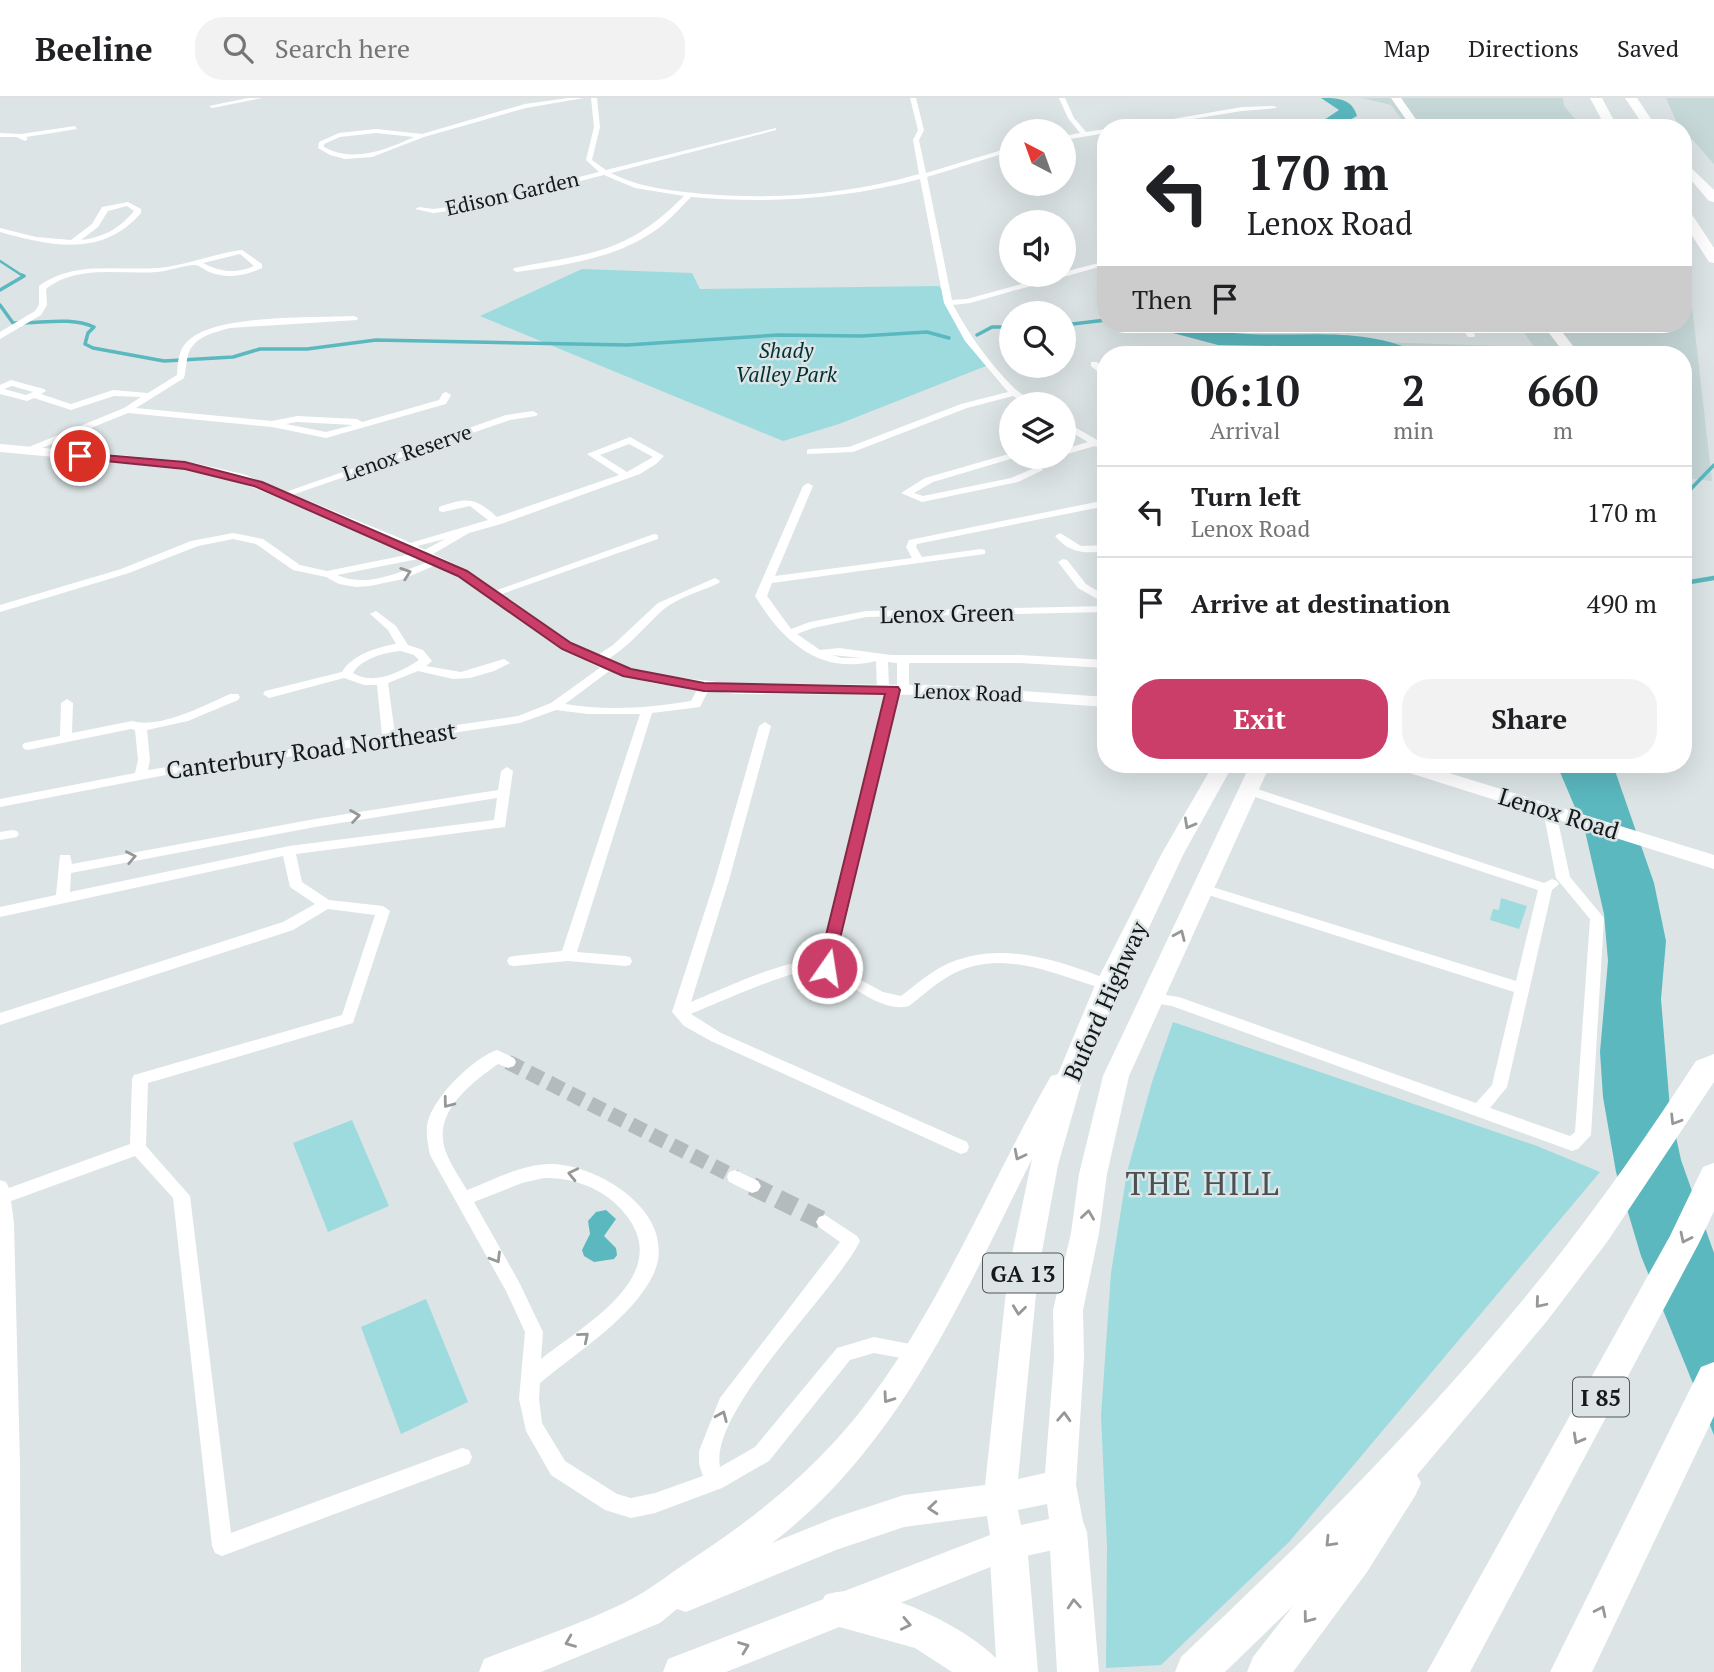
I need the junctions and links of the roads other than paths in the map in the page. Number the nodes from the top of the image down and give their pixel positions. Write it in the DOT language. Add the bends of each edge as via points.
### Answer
graph roads {
  1 [pos="259,98"];
  2 [pos="581,98"];
  3 [pos="594,98"];
  4 [pos="913,98"];
  5 [pos="1062,98"];
  6 [pos="1396,98"];
  7 [pos="1596,98"];
  8 [pos="1631,98"];
  9 [pos="1234,102"];
  10 [pos="212,106"];
  11 [pos="1274,108"];
  12 [pos="1242,109"];
  13 [pos="1180,119"];
  14 [pos="1411,119"];
  15 [pos="1607,119"];
  16 [pos="1645,119"];
  17 [pos="75,128"];
  18 [pos="774,129"];
  19 [pos="1097,132"];
  20 [pos="1084,134"];
  21 [pos="0,135"];
  22 [pos="19,136"];
  23 [pos="422,136"];
  24 [pos="1076,136"];
  25 [pos="15,143"];
  26 [pos="999,153"];
  27 [pos="605,172"];
  28 [pos="1692,174"];
  29 [pos="925,175"];
  30 [pos="689,195"];
  31 [pos="1714,198"];
  32 [pos="419,209"];
  33 [pos="1692,225"];
  34 [pos="0,230"];
  35 [pos="73,242"];
  36 [pos="1714,259"];
  37 [pos="196,261"];
  38 [pos="1097,265"];
  39 [pos="517,270"];
  40 [pos="948,303"];
  41 [pos="354,318"];
  42 [pos="0,336"];
  43 [pos="1094,364"];
  44 [pos="1097,367"];
  45 [pos="0,389"];
  46 [pos="1014,392"];
  47 [pos="146,395"];
  48 [pos="446,395"];
  49 [pos="999,397"];
  50 [pos="127,410"];
  51 [pos="533,414"];
  52 [pos="370,423"];
  53 [pos="272,424"];
  54 [pos="1076,431"];
  55 [pos="1096,443"];
  56 [pos="0,448"];
  57 [pos="1076,449"];
  58 [pos="27,451"];
  59 [pos="810,452"];
  60 [pos="999,460"];
  61 [pos="1037,469"];
  62 [pos="626,475"];
  63 [pos="808,486"];
  64 [pos="282,495"];
  65 [pos="1097,505"];
  66 [pos="443,509"];
  67 [pos="497,522"];
  68 [pos="464,533"];
  69 [pos="1059,536"];
  70 [pos="654,537"];
  71 [pos="405,546"];
  72 [pos="1097,549"];
  73 [pos="981,552"];
  74 [pos="424,555"];
  75 [pos="919,560"];
  76 [pos="438,562"];
  77 [pos="1063,562"];
  78 [pos="364,569"];
  79 [pos="327,574"];
  80 [pos="770,580"];
  81 [pos="715,581"];
  82 [pos="365,582"];
  83 [pos="1097,595"];
  84 [pos="499,596"];
  85 [pos="0,609"];
  86 [pos="1097,609"];
  87 [pos="376,614"];
  88 [pos="791,633"];
  89 [pos="403,646"];
  90 [pos="879,658"];
  91 [pos="903,659"];
  92 [pos="504,663"];
  93 [pos="602,663"];
  94 [pos="1097,663"];
  95 [pos="417,667"];
  96 [pos="346,674"];
  97 [pos="382,680"];
  98 [pos="704,687"];
  99 [pos="893,690"];
  100 [pos="269,694"];
  101 [pos="233,697"];
  102 [pos="1097,701"];
  103 [pos="67,703"];
  104 [pos="555,706"];
  105 [pos="647,710"];
  106 [pos="765,726"];
  107 [pos="141,728"];
  108 [pos="66,738"];
  109 [pos="389,738"];
  110 [pos="27,746"];
  111 [pos="507,771"];
  112 [pos="1218,773"];
  113 [pos="1256,773"];
  114 [pos="1430,773"];
  115 [pos="141,776"];
  116 [pos="1248,790"];
  117 [pos="504,793"];
  118 [pos="0,803"];
  119 [pos="1550,810"];
  120 [pos="289,850"];
  121 [pos="1713,862"];
  122 [pos="1563,878"];
  123 [pos="1201,888"];
  124 [pos="1546,888"];
  125 [pos="63,900"];
  126 [pos="327,904"];
  127 [pos="0,912"];
  128 [pos="568,957"];
  129 [pos="514,961"];
  130 [pos="625,961"];
  131 [pos="827,968"];
  132 [pos="1107,985"];
  133 [pos="1520,988"];
  134 [pos="1153,998"];
  135 [pos="680,1012"];
  136 [pos="0,1019"];
  137 [pos="1077,1053"];
  138 [pos="508,1062"];
  139 [pos="1714,1065"];
  140 [pos="1479,1110"];
  141 [pos="961,1146"];
  142 [pos="138,1148"];
  143 [pos="1714,1176"];
  144 [pos="735,1177"];
  145 [pos="752,1186"];
  146 [pos="1,1192"];
  147 [pos="461,1199"];
  148 [pos="825,1222"];
  149 [pos="918,1353"];
  150 [pos="4,1373"];
  151 [pos="1714,1378"];
  152 [pos="530,1379"];
  153 [pos="1443,1420"];
  154 [pos="462,1457"];
  155 [pos="715,1480"];
  156 [pos="1060,1485"];
  157 [pos="1000,1499"];
  158 [pos="1068,1532"];
  159 [pos="1008,1544"];
  160 [pos="839,1609"];
  161 [pos="634,1617"];
  162 [pos="10,1672"];
  163 [pos="497,1672"];
  164 [pos="681,1672"];
  165 [pos="981,1672"];
  166 [pos="1017,1672"];
  167 [pos="1078,1672"];
  168 [pos="1196,1672"];
  169 [pos="1268,1672"];
  170 [pos="1448,1672"];
  171 [pos="1571,1672"];
  1 -- 10 [label="street"];
  2 -- 23 [label="street" via="525,106"];
  3 -- 27 [label="street" via="597,127 588,157"];
  4 -- 29 [label="street" via="921,130 916,140"];
  5 -- 20 [label="street"];
  6 -- 14 [label="main road"];
  7 -- 15 [label="highway"];
  8 -- 16 [label="highway"];
  9 -- 12 [label="street"];
  11 -- 12 [label="street"];
  12 -- 13 [label="street"];
  17 -- 22 [label="street"];
  18 -- 27 [label="street, Edison Garden"];
  19 -- 20 [label="street"];
  20 -- 24 [label="street"];
  21 -- 22 [label="street"];
  22 -- 25 [label="street" via="25,140"];
  23 -- 23 [label="street" via="361,156 332,154 320,146 353,132"];
  26 -- 29 [label="street"];
  27 -- 30 [label="street" via="645,188"];
  27 -- 32 [label="street, Edison Garden" via="473,206"];
  28 -- 31 [label="highway"];
  29 -- 30 [label="street" via="793,199"];
  29 -- 40 [label="street"];
  30 -- 39 [label="street" via="638,238 591,256"];
  33 -- 36 [label="highway"];
  34 -- 35 [label="street" via="29,239"];
  35 -- 35 [label="street" via="112,236 138,211 128,204 104,209 95,225"];
  37 -- 37 [label="street" via="242,252 259,266 239,274 219,274"];
  37 -- 42 [label="street" via="156,271 63,275 42,288 43,305 38,313"];
  38 -- 40 [label="street"];
  40 -- 46 [label="street" via="968,339"];
  41 -- 47 [label="street" via="230,325 200,336 184,354 181,376"];
  43 -- 44 [label="street"];
  45 -- 47 [label="street" via="71,407 113,393"];
  47 -- 50 [label="street"];
  48 -- 52 [label="street" via="443,402"];
  49 -- 59 [label="street" via="964,405 849,450"];
  50 -- 53 [label="street"];
  50 -- 58 [label="street"];
  51 -- 64 [label="street, Lenox Reserve" via="509,417"];
  52 -- 53 [label="street" via="297,419"];
  52 -- 53 [label="street" via="326,435"];
  54 -- 55 [label="street"];
  55 -- 57 [label="street"];
  56 -- 58 [label="street, Lenox Road"];
  58 -- 64 [label="street, Lenox Road" via="185,465 239,477"];
  60 -- 61 [label="street" via="929,480 906,493 922,499 1014,480"];
  62 -- 62 [label="street" via="614,468 592,454 630,440 659,456 651,465"];
  62 -- 67 [label="street"];
  63 -- 80 [label="street, Lenox Green"];
  64 -- 71 [label="street, Lenox Road"];
  65 -- 75 [label="street" via="913,541 911,547"];
  66 -- 67 [label="street" via="465,501 475,503"];
  67 -- 68 [label="street"];
  68 -- 71 [label="street"];
  68 -- 74 [label="street"];
  69 -- 72 [label="street" via="1081,551"];
  70 -- 84 [label="street"];
  71 -- 74 [label="street, Lenox Road"];
  73 -- 75 [label="street, Lenox Green"];
  74 -- 76 [label="street, Lenox Road"];
  74 -- 78 [label="street"];
  75 -- 80 [label="street, Lenox Green"];
  82 -- 76 [label="street, one-way"];
  76 -- 84 [label="street, Lenox Road"];
  77 -- 83 [label="street" via="1082,586"];
  78 -- 79 [label="street"];
  78 -- 82 [label="street"];
  79 -- 82 [label="street" via="337,580"];
  79 -- 85 [label="street" via="297,568 258,541 233,536 195,543"];
  80 -- 88 [label="street, Lenox Green" via="761,596 772,617"];
  81 -- 93 [label="street, Canterbury Road Northeast" via="662,605"];
  84 -- 93 [label="street, Lenox Road" via="567,646"];
  86 -- 88 [label="street, Lenox Green" via="866,614"];
  87 -- 89 [label="street"];
  88 -- 90 [label="street, Lenox Green" via="838,663"];
  89 -- 95 [label="street" via="419,651 426,661"];
  89 -- 96 [label="street" via="352,664"];
  90 -- 91 [label="street, Lenox Green"];
  90 -- 99 [label="street, Lenox Green"];
  91 -- 94 [label="street, Lenox Green"];
  91 -- 99 [label="street"];
  92 -- 95 [label="street" via="468,678"];
  93 -- 98 [label="street, Lenox Road" via="652,679"];
  93 -- 104 [label="street, Canterbury Road Northeast"];
  95 -- 97 [label="street"];
  96 -- 97 [label="street" via="358,680"];
  96 -- 100 [label="street"];
  97 -- 109 [label="street"];
  98 -- 99 [label="street, Lenox Road"];
  98 -- 105 [label="street" via="696,704"];
  99 -- 102 [label="street, Lenox Road"];
  99 -- 131 [label="street"];
  101 -- 107 [label="street" via="184,718"];
  103 -- 108 [label="street"];
  104 -- 105 [label="street"];
  104 -- 109 [label="street, Canterbury Road Northeast" via="520,719"];
  105 -- 128 [label="street"];
  106 -- 135 [label="street"];
  107 -- 108 [label="street" via="132,725"];
  107 -- 115 [label="street"];
  108 -- 110 [label="street"];
  109 -- 115 [label="street, Canterbury Road Northeast"];
  111 -- 117 [label="street"];
  112 -- 132 [label="main road, Buford Highway / GA 13, one-way"];
  113 -- 116 [label="main road, Buford Highway / GA 13"];
  114 -- 119 [label="main road, Lenox Road"];
  115 -- 118 [label="street, Canterbury Road Northeast"];
  116 -- 123 [label="main road, Buford Highway / GA 13"];
  116 -- 124 [label="street"];
  117 -- 120 [label="street" via="500,824"];
  125 -- 117 [label="street, one-way" via="64,864"];
  119 -- 121 [label="main road, Lenox Road"];
  119 -- 122 [label="street"];
  120 -- 125 [label="street"];
  120 -- 126 [label="street" via="295,884"];
  122 -- 124 [label="street"];
  122 -- 140 [label="street" via="1597,918 1583,1135 1572,1144"];
  123 -- 133 [label="street"];
  134 -- 123 [label="main road, Buford Highway / GA 13, one-way"];
  124 -- 133 [label="street"];
  125 -- 127 [label="street"];
  126 -- 136 [label="street" via="288,926"];
  126 -- 142 [label="street" via="383,911 348,1019 140,1079"];
  128 -- 129 [label="street"];
  128 -- 130 [label="street"];
  131 -- 132 [label="street" via="880,996 904,1002 945,971 974,960 1028,958"];
  131 -- 135 [label="street" via="811,964 788,970"];
  132 -- 137 [label="main road, Buford Highway / GA 13"];
  133 -- 140 [label="street" via="1500,1087"];
  134 -- 140 [label="street"];
  156 -- 134 [label="main road, Buford Highway / GA 13, one-way" via="1068,1310 1093,1174 1116,1076"];
  135 -- 141 [label="street" via="716,1037"];
  137 -- 149 [label="main road, one-way" via="1032,1129"];
  137 -- 157 [label="main road, Buford Highway / GA 13, one-way" via="1044,1165 1023,1273"];
  138 -- 147 [label="street, one-way" via="497,1056 479,1070 449,1101 436,1123 438,1155"];
  139 -- 153 [label="highway, one-way" via="1614,1210"];
  142 -- 146 [label="street"];
  142 -- 154 [label="street" via="181,1196 222,1546"];
  143 -- 170 [label="highway, I 85, one-way" via="1671,1267"];
  144 -- 145 [label="street"];
  146 -- 150 [label="street"];
  147 -- 152 [label="street, one-way" via="534,1332"];
  152 -- 147 [label="street, one-way" via="624,1304 647,1267 642,1224 631,1206 599,1183 551,1170"];
  155 -- 148 [label="street, one-way" via="709,1451 727,1404 851,1241"];
  149 -- 155 [label="street" via="874,1345 844,1354 762,1454"];
  149 -- 161 [label="main road, one-way" via="866,1428 808,1492 751,1540"];
  150 -- 162 [label="street"];
  171 -- 151 [label="highway, one-way"];
  152 -- 155 [label="street" via="533,1424 558,1468 595,1493 631,1508"];
  153 -- 168 [label="highway, one-way" via="1321,1552"];
  153 -- 169 [label="highway, one-way" via="1353,1558"];
  156 -- 157 [label="main road"];
  156 -- 158 [label="main road, Buford Highway / GA 13"];
  157 -- 159 [label="main road, Buford Highway / GA 13"];
  157 -- 161 [label="main road, one-way" via="904,1511 834,1534"];
  158 -- 159 [label="main road"];
  167 -- 158 [label="highway, GA 13, one-way"];
  159 -- 160 [label="main road"];
  159 -- 166 [label="highway, GA 13"];
  164 -- 160 [label="main road, one-way"];
  160 -- 165 [label="highway, one-way" via="920,1627 963,1652"];
  161 -- 163 [label="main road, one-way"];
}
